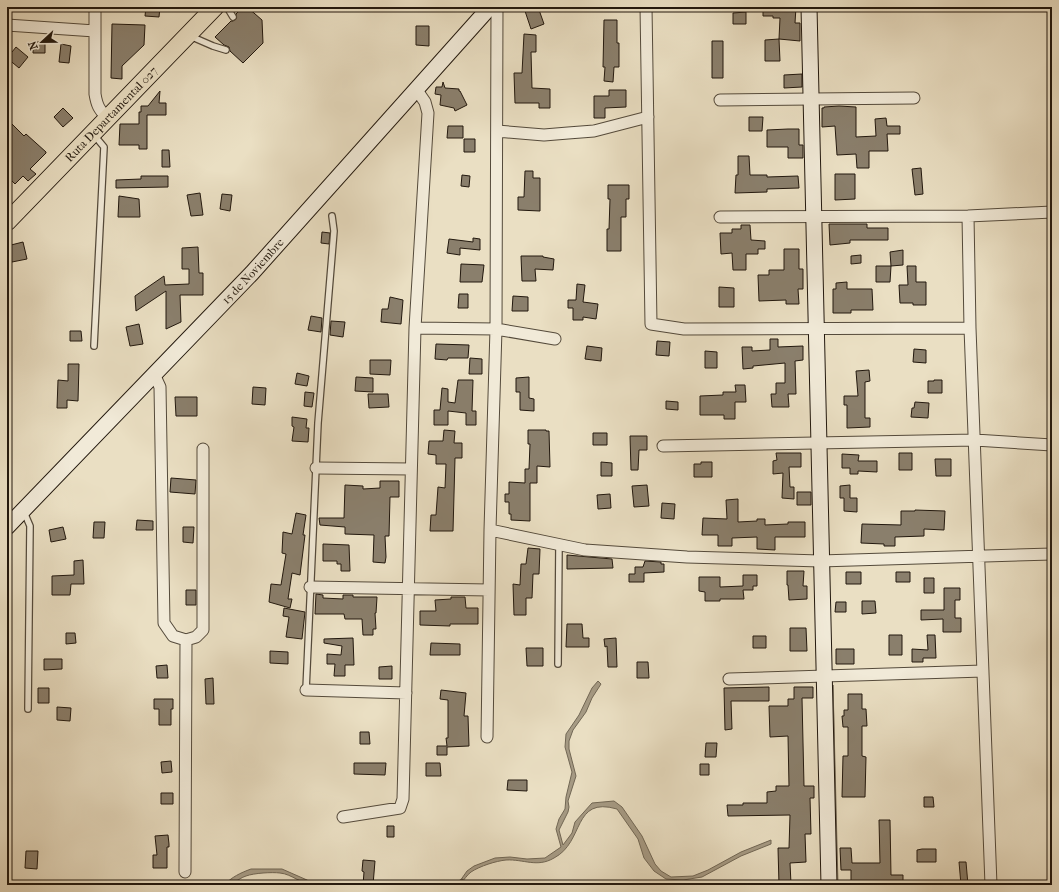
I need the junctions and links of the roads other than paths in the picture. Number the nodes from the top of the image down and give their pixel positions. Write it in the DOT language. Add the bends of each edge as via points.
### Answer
graph roads {
  1 [pos="95,7"];
  2 [pos="215,7"];
  3 [pos="227,7"];
  4 [pos="490,7"];
  5 [pos="497,7"];
  6 [pos="646,7"];
  7 [pos="809,7"];
  8 [pos="233,17"];
  9 [pos="7,25"];
  10 [pos="95,31"];
  11 [pos="188,35"];
  12 [pos="226,50"];
  13 [pos="416,90"];
  14 [pos="914,98"];
  15 [pos="811,99"];
  16 [pos="720,100"];
  17 [pos="648,117"];
  18 [pos="107,118"];
  19 [pos="497,131"];
  20 [pos="93,133"];
  21 [pos="1052,212"];
  22 [pos="332,216"];
  23 [pos="968,216"];
  24 [pos="720,217"];
  25 [pos="814,217"];
  26 [pos="7,222"];
  27 [pos="415,328"];
  28 [pos="970,328"];
  29 [pos="496,329"];
  30 [pos="816,329"];
  31 [pos="555,339"];
  32 [pos="94,346"];
  33 [pos="154,374"];
  34 [pos="975,440"];
  35 [pos="819,443"];
  36 [pos="1052,445"];
  37 [pos="663,446"];
  38 [pos="203,449"];
  39 [pos="316,468"];
  40 [pos="411,470"];
  41 [pos="23,510"];
  42 [pos="7,527"];
  43 [pos="490,530"];
  44 [pos="559,544"];
  45 [pos="1052,554"];
  46 [pos="979,555"];
  47 [pos="822,561"];
  48 [pos="310,587"];
  49 [pos="408,589"];
  50 [pos="489,590"];
  51 [pos="186,640"];
  52 [pos="558,664"];
  53 [pos="983,671"];
  54 [pos="824,675"];
  55 [pos="729,679"];
  56 [pos="306,690"];
  57 [pos="406,693"];
  58 [pos="28,709"];
  59 [pos="487,736"];
  60 [pos="343,817"];
  61 [pos="184,872"];
  62 [pos="829,885"];
  63 [pos="991,885"];
  1 -- 10 [label="street"];
  2 -- 11 [label="main road, Ruta Departamental 027"];
  3 -- 8 [label="lane"];
  4 -- 13 [label="street, 15 de Noviembre"];
  5 -- 19 [label="street"];
  6 -- 17 [label="street"];
  7 -- 15 [label="street"];
  9 -- 10 [label="street"];
  10 -- 18 [label="street" via="95,94 100,110"];
  11 -- 12 [label="lane"];
  11 -- 18 [label="main road, Ruta Departamental 027"];
  13 -- 27 [label="street" via="425,102 428,114"];
  13 -- 33 [label="street, 15 de Noviembre" via="252,274"];
  14 -- 15 [label="street"];
  15 -- 16 [label="street"];
  15 -- 25 [label="street"];
  17 -- 19 [label="street" via="594,131 544,135"];
  17 -- 30 [label="street" via="651,324 684,330"];
  18 -- 20 [label="main road, Ruta Departamental 027"];
  19 -- 29 [label="street"];
  20 -- 26 [label="main road, Ruta Departamental 027"];
  20 -- 32 [label="lane" via="104,147"];
  21 -- 23 [label="street"];
  22 -- 39 [label="lane" via="334,231 318,415"];
  23 -- 25 [label="street"];
  23 -- 28 [label="street"];
  24 -- 25 [label="street"];
  25 -- 30 [label="street"];
  27 -- 29 [label="street"];
  27 -- 40 [label="street"];
  28 -- 30 [label="street"];
  28 -- 34 [label="street"];
  29 -- 31 [label="street"];
  29 -- 43 [label="street"];
  30 -- 35 [label="street"];
  33 -- 41 [label="street, 15 de Noviembre"];
  33 -- 51 [label="street" via="160,387 164,623 173,636"];
  34 -- 35 [label="street"];
  34 -- 36 [label="street"];
  34 -- 46 [label="street"];
  35 -- 37 [label="street"];
  35 -- 47 [label="street"];
  38 -- 51 [label="street" via="203,630 196,637"];
  39 -- 40 [label="street"];
  39 -- 48 [label="lane"];
  40 -- 49 [label="street"];
  41 -- 42 [label="street, 15 de Noviembre"];
  41 -- 58 [label="lane" via="30,526"];
  43 -- 44 [label="street"];
  43 -- 50 [label="street"];
  44 -- 47 [label="street" via="585,550 687,557"];
  44 -- 52 [label="lane"];
  45 -- 46 [label="street"];
  46 -- 47 [label="street"];
  46 -- 53 [label="street"];
  47 -- 54 [label="street"];
  48 -- 49 [label="street"];
  48 -- 56 [label="lane"];
  49 -- 50 [label="street"];
  49 -- 57 [label="street"];
  50 -- 59 [label="street"];
  51 -- 61 [label="street"];
  53 -- 54 [label="street"];
  53 -- 63 [label="street"];
  54 -- 55 [label="street"];
  54 -- 62 [label="street"];
  56 -- 57 [label="street"];
  57 -- 60 [label="street" via="403,799 400,808"];
}
